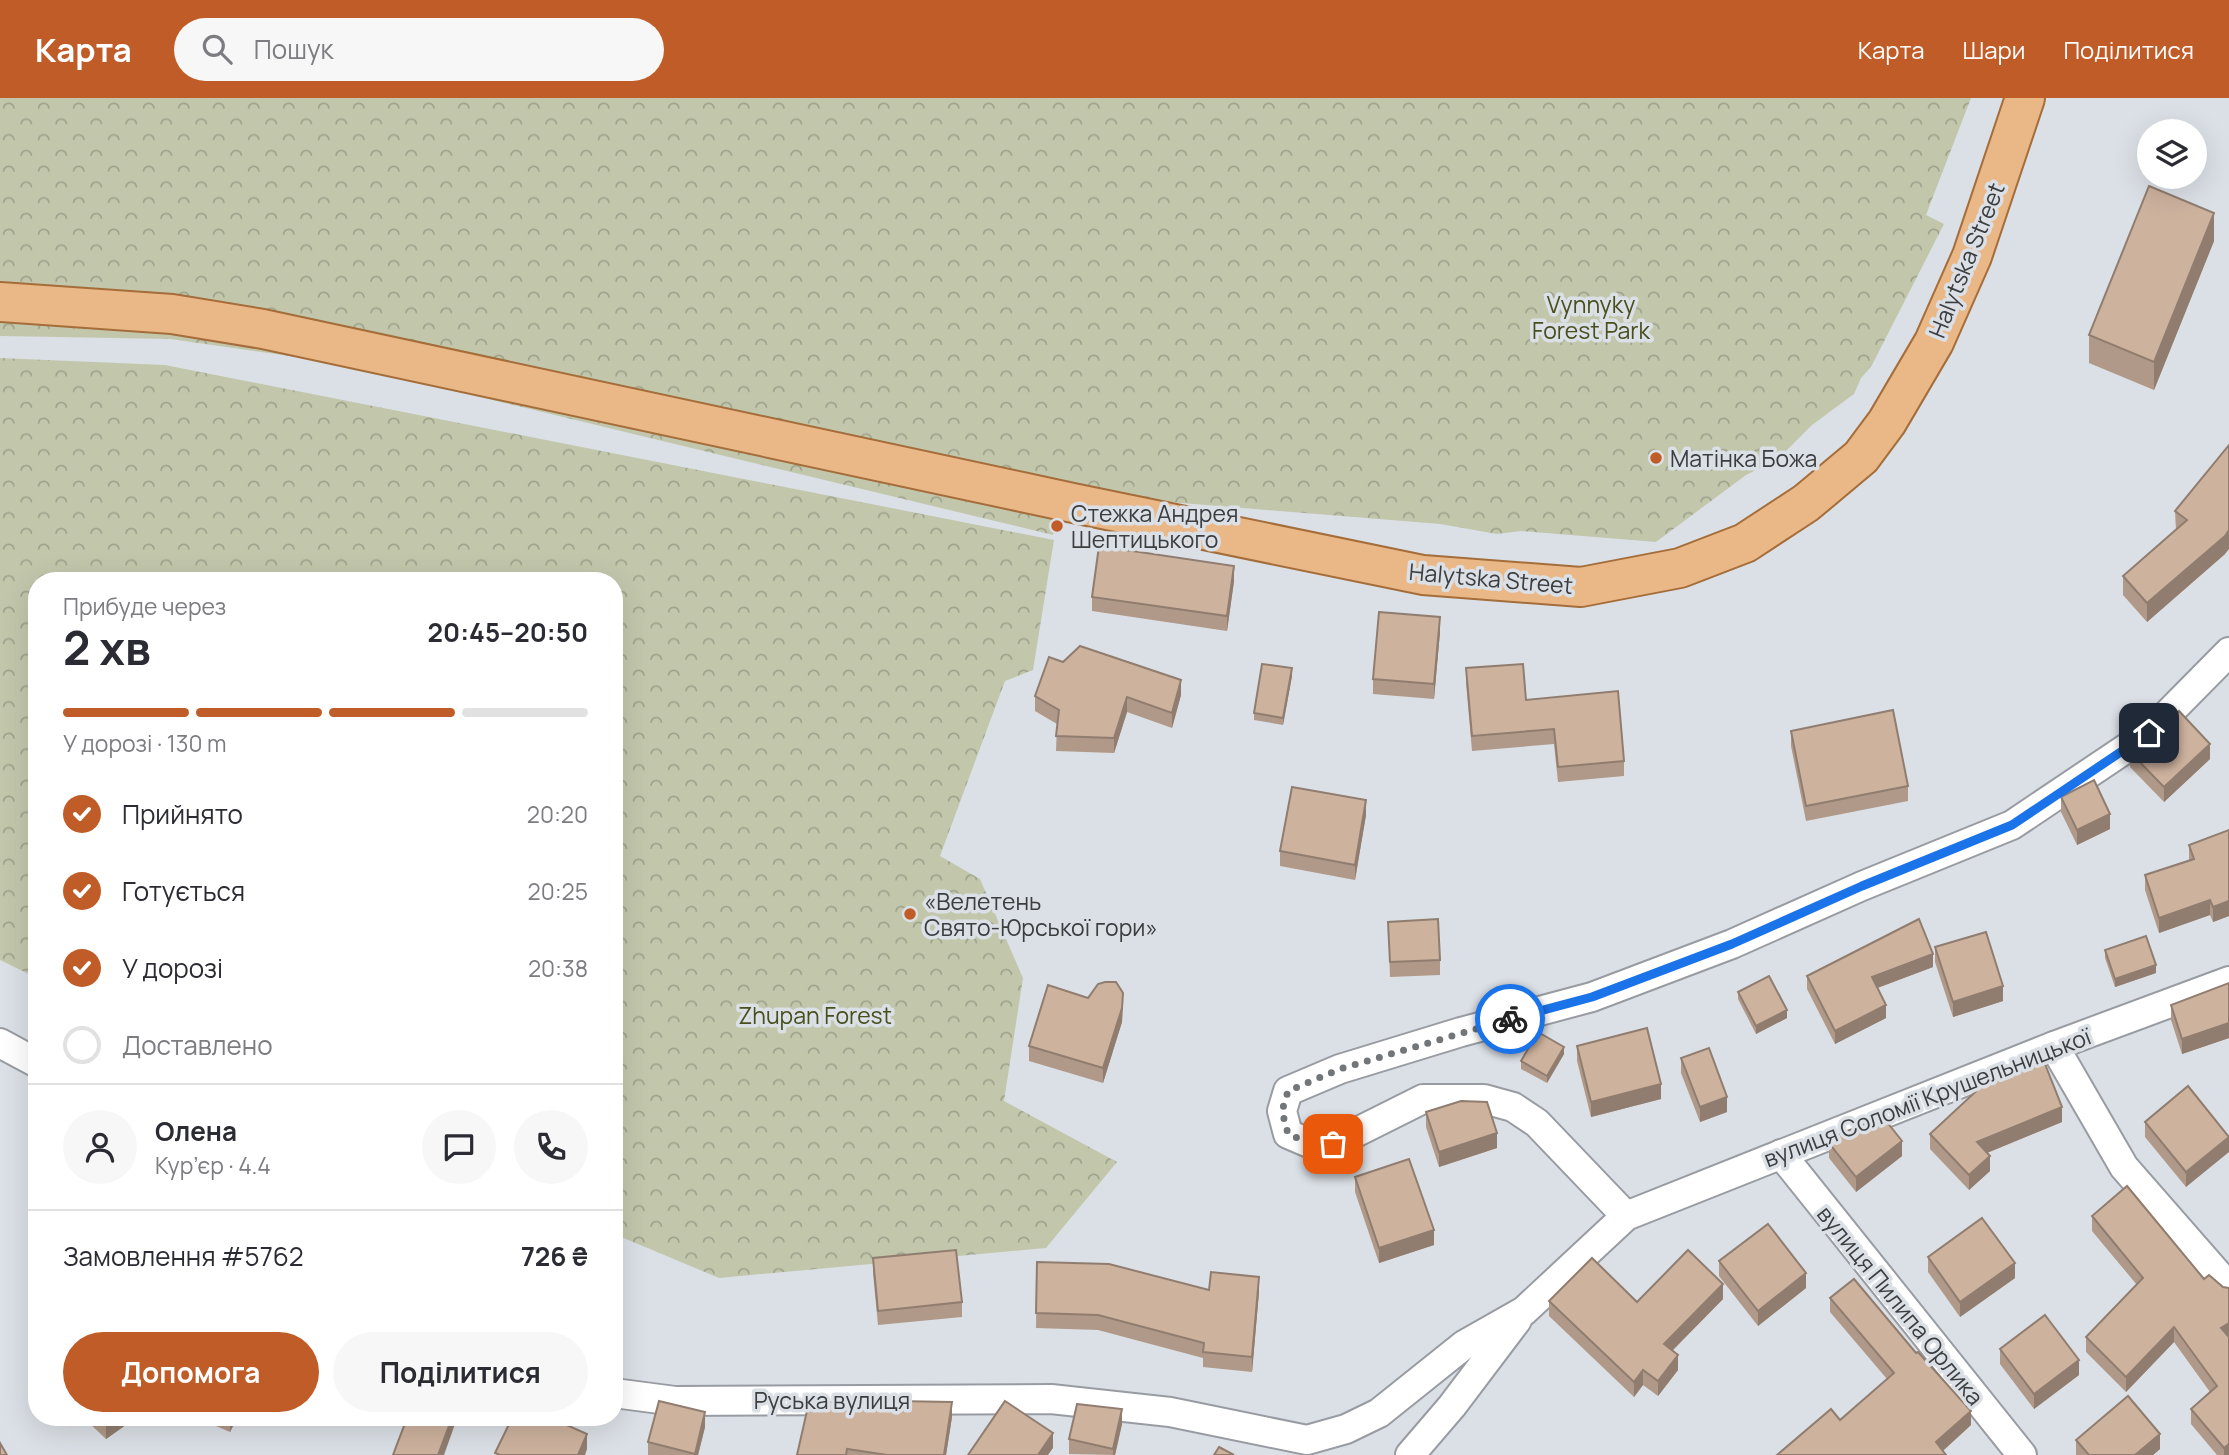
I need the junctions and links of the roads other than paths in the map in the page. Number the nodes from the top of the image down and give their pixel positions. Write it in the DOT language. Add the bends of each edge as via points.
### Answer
graph roads {
  1 [pos="2025,98"];
  2 [pos="0,302"];
  3 [pos="2229,652"];
  4 [pos="2229,981"];
  5 [pos="0,1043"];
  6 [pos="2054,1046"];
  7 [pos="28,1058"];
  8 [pos="1781,1154"];
  9 [pos="1626,1216"];
  10 [pos="2229,1287"];
  11 [pos="1524,1311"];
  12 [pos="623,1394"];
  13 [pos="1051,1399"];
  14 [pos="1410,1455"];
  15 [pos="2022,1455"];
  1 -- 2 [label="main road, Halytska Street" via="1972,256 1934,342 1861,457 1806,503 1745,543 1680,568 1581,587 1423,575 263,329 172,314"];
  3 -- 9 [label="street" via="2149,733 2012,825 1732,944 1592,997 1340,1069 1288,1091 1282,1111 1288,1134 1309,1143 1333,1144 1423,1099 1484,1099 1513,1107 1537,1123"];
  4 -- 6 [label="street, вулиця Соломії Крушельницької"];
  5 -- 7 [label="street"];
  6 -- 8 [label="street, вулиця Соломії Крушельницької"];
  6 -- 10 [label="street" via="2124,1167"];
  8 -- 9 [label="street, вулиця Соломії Крушельницької"];
  8 -- 15 [label="street, вулиця Пилипа Орлика"];
  9 -- 11 [label="street, вулиця Соломії Крушельницької"];
  11 -- 13 [label="street, вулиця Соломії Крушельницької" via="1464,1345 1379,1413 1307,1440 1170,1412"];
  11 -- 14 [label="street"];
  12 -- 13 [label="street, Руська вулиця" via="675,1401"];
}
